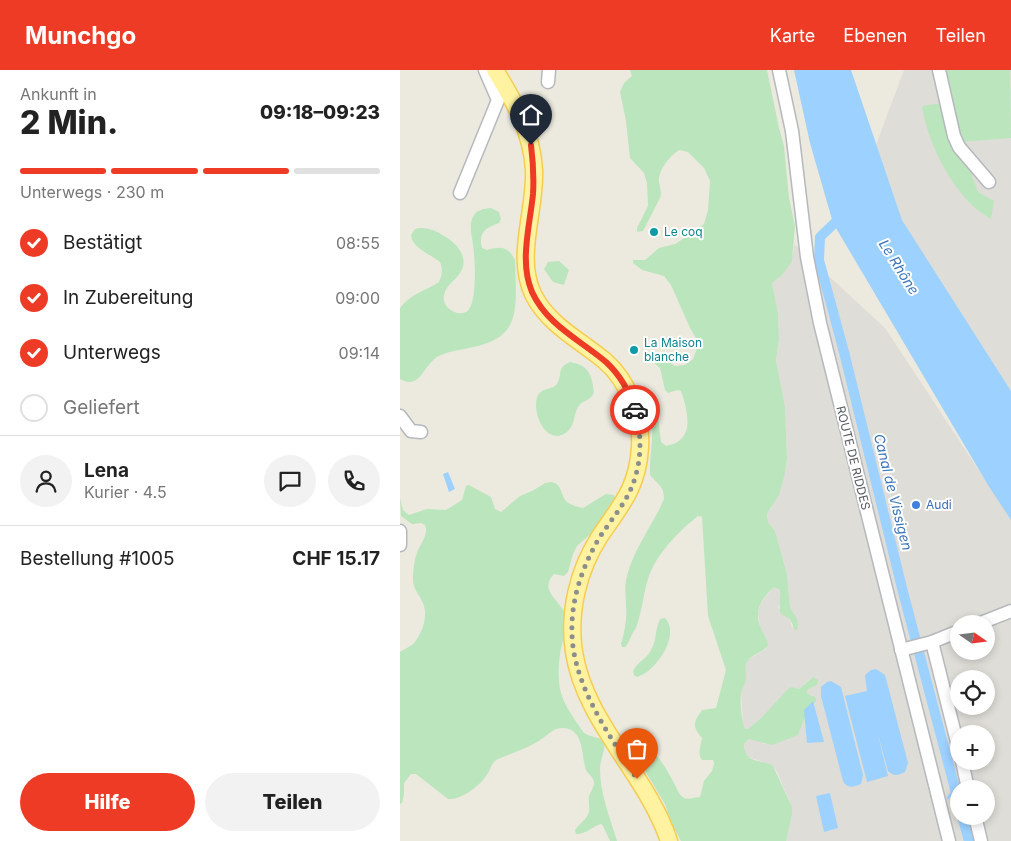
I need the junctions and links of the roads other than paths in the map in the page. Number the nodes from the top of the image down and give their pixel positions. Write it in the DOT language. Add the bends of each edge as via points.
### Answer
graph roads {
  1 [pos="485,70"];
  2 [pos="495,70"];
  3 [pos="779,70"];
  4 [pos="939,70"];
  5 [pos="989,182"];
  6 [pos="460,194"];
  7 [pos="400,416"];
  8 [pos="421,432"];
  9 [pos="400,531"];
  10 [pos="400,545"];
  11 [pos="1011,612"];
  12 [pos="995,618"];
  13 [pos="950,635"];
  14 [pos="932,642"];
  15 [pos="901,650"];
  16 [pos="953,725"];
  17 [pos="977,825"];
  18 [pos="669,841"];
  19 [pos="949,841"];
  20 [pos="981,841"];
  1 -- 6 [label="street" via="498,100"];
  2 -- 18 [label="main road" via="520,112 531,145 534,184 526,255 532,292 556,324 611,368 627,390 637,418 641,446 635,479 625,502 585,564 576,593 573,635 578,670 589,698 660,818"];
  3 -- 15 [label="street, ROUTE DE RIDDES" via="792,131 815,299"];
  4 -- 5 [label="street" via="954,136 959,147"];
  7 -- 8 [label="street" via="412,431"];
  9 -- 10 [label="street"];
  11 -- 12 [label="street"];
  13 -- 14 [label="street"];
  14 -- 15 [label="street"];
  14 -- 16 [label="street"];
  15 -- 19 [label="street, ROUTE DE RIDDES"];
  17 -- 20 [label="street"];
}
